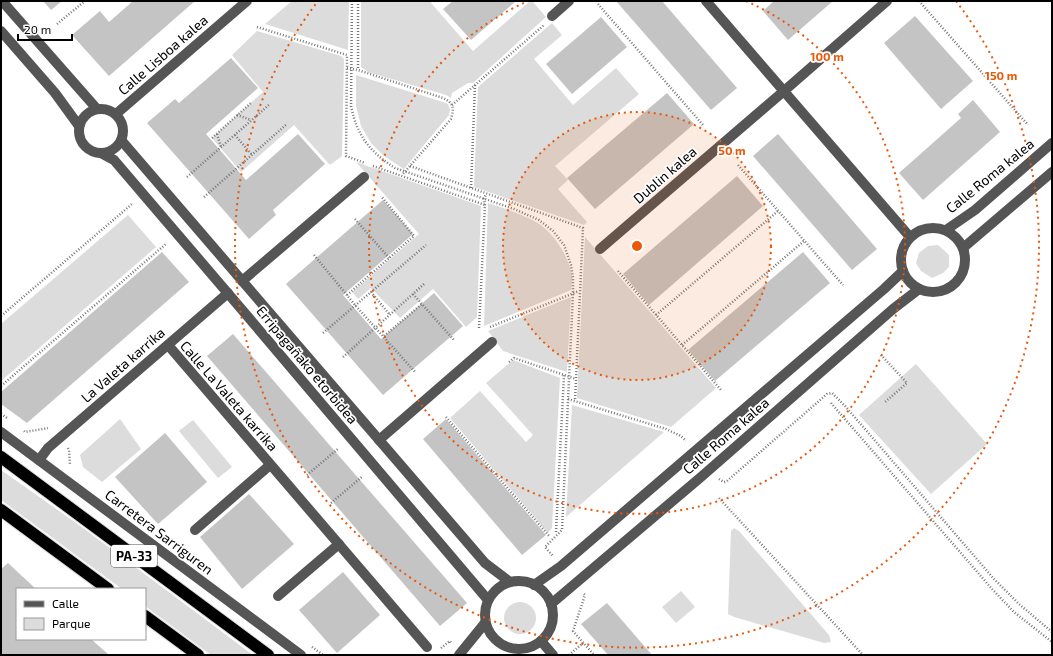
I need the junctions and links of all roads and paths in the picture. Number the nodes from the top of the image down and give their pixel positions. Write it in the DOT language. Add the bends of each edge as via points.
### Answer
graph roads {
  1 [pos="2,1"];
  2 [pos="85,1"];
  3 [pos="247,1"];
  4 [pos="352,1"];
  5 [pos="358,1"];
  6 [pos="569,1"];
  7 [pos="706,1"];
  8 [pos="887,1"];
  9 [pos="919,1"];
  10 [pos="598,4"];
  11 [pos="552,16"];
  12 [pos="58,24"];
  13 [pos="257,27"];
  14 [pos="1,31"];
  15 [pos="347,68"];
  16 [pos="351,69"];
  17 [pos="358,70"];
  18 [pos="475,85"];
  19 [pos="784,91"];
  20 [pos="252,102"];
  21 [pos="270,104"];
  22 [pos="452,105"];
  23 [pos="97,109"];
  24 [pos="116,114"];
  25 [pos="237,116"];
  26 [pos="252,120"];
  27 [pos="287,124"];
  28 [pos="703,125"];
  29 [pos="1028,125"];
  30 [pos="79,126"];
  31 [pos="217,133"];
  32 [pos="235,135"];
  33 [pos="212,138"];
  34 [pos="121,140"];
  35 [pos="1052,143"];
  36 [pos="221,147"];
  37 [pos="101,153"];
  38 [pos="252,155"];
  39 [pos="410,166"];
  40 [pos="738,166"];
  41 [pos="405,172"];
  42 [pos="1052,172"];
  43 [pos="402,175"];
  44 [pos="187,177"];
  45 [pos="364,177"];
  46 [pos="471,188"];
  47 [pos="486,194"];
  48 [pos="381,196"];
  49 [pos="204,197"];
  50 [pos="484,199"];
  51 [pos="132,204"];
  52 [pos="485,205"];
  53 [pos="778,211"];
  54 [pos="355,219"];
  55 [pos="946,230"];
  56 [pos="910,237"];
  57 [pos="804,241"];
  58 [pos="167,243"];
  59 [pos="426,245"];
  60 [pos="963,248"];
  61 [pos="600,249"];
  62 [pos="314,255"];
  63 [pos="389,258"];
  64 [pos="618,270"];
  65 [pos="903,271"];
  66 [pos="242,281"];
  67 [pos="424,284"];
  68 [pos="843,285"];
  69 [pos="919,289"];
  70 [pos="580,291"];
  71 [pos="371,292"];
  72 [pos="228,293"];
  73 [pos="573,293"];
  74 [pos="413,294"];
  75 [pos="347,295"];
  76 [pos="422,304"];
  77 [pos="356,306"];
  78 [pos="390,314"];
  79 [pos="656,315"];
  80 [pos="1,316"];
  81 [pos="376,327"];
  82 [pos="479,328"];
  83 [pos="489,328"];
  84 [pos="323,333"];
  85 [pos="384,336"];
  86 [pos="454,340"];
  87 [pos="492,342"];
  88 [pos="682,345"];
  89 [pos="168,346"];
  90 [pos="881,355"];
  91 [pos="343,357"];
  92 [pos="509,362"];
  93 [pos="416,373"];
  94 [pos="564,375"];
  95 [pos="569,377"];
  96 [pos="576,379"];
  97 [pos="1,386"];
  98 [pos="720,390"];
  99 [pos="568,399"];
  100 [pos="575,401"];
  101 [pos="885,402"];
  102 [pos="831,403"];
  103 [pos="1,414"];
  104 [pos="446,417"];
  105 [pos="7,418"];
  106 [pos="19,427"];
  107 [pos="49,428"];
  108 [pos="1,432"];
  109 [pos="379,440"];
  110 [pos="689,445"];
  111 [pos="339,448"];
  112 [pos="1,457"];
  113 [pos="39,460"];
  114 [pos="270,465"];
  115 [pos="307,475"];
  116 [pos="364,476"];
  117 [pos="716,476"];
  118 [pos="719,498"];
  119 [pos="331,503"];
  120 [pos="1,510"];
  121 [pos="195,530"];
  122 [pos="556,532"];
  123 [pos="550,537"];
  124 [pos="339,544"];
  125 [pos="555,559"];
  126 [pos="510,582"];
  127 [pos="534,585"];
  128 [pos="107,588"];
  129 [pos="582,590"];
  130 [pos="278,596"];
  131 [pos="488,600"];
  132 [pos="551,604"];
  133 [pos="146,617"];
  134 [pos="485,623"];
  135 [pos="1052,632"];
  136 [pos="541,641"];
  137 [pos="1052,642"];
  138 [pos="583,643"];
  139 [pos="427,647"];
  140 [pos="512,649"];
  141 [pos="198,655"];
  142 [pos="268,655"];
  143 [pos="300,655"];
  144 [pos="459,655"];
  145 [pos="503,655"];
  146 [pos="553,655"];
  147 [pos="569,655"];
  148 [pos="594,655"];
  149 [pos="863,655"];
  1 -- 23 [label="street"];
  2 -- 12 [label="path"];
  3 -- 24 [label="street, Calle Lisboa kalea"];
  4 -- 16 [label="path"];
  5 -- 17 [label="path"];
  6 -- 11 [label="street"];
  7 -- 19 [label="street"];
  8 -- 19 [label="street, Dublin kalea"];
  9 -- 29 [label="path"];
  10 -- 28 [label="path"];
  11 -- 18 [label="path"];
  13 -- 15 [label="path" via="347,55"];
  14 -- 30 [label="street" via="55,93"];
  15 -- 16 [label="path"];
  15 -- 43 [label="path" via="346,156"];
  16 -- 17 [label="path"];
  16 -- 41 [label="path" via="351,106 353,118 362,138 382,160"];
  17 -- 22 [label="path" via="443,98"];
  18 -- 22 [label="path"];
  18 -- 46 [label="path"];
  19 -- 56 [label="street"];
  19 -- 61 [label="street, Dublin kalea"];
  20 -- 25 [label="path"];
  21 -- 26 [label="path"];
  22 -- 39 [label="path" via="451,119"];
  23 -- 24 [label="street" via="110,110"];
  23 -- 30 [label="street" via="85,114"];
  24 -- 34 [label="street" via="123,126"];
  25 -- 26 [label="path"];
  25 -- 31 [label="path"];
  26 -- 32 [label="path"];
  27 -- 38 [label="path"];
  30 -- 37 [label="street" via="78,132 84,145 94,152"];
  31 -- 33 [label="path"];
  31 -- 36 [label="path"];
  32 -- 36 [label="path"];
  32 -- 38 [label="path"];
  34 -- 37 [label="street" via="113,149"];
  34 -- 66 [label="street, Erripagañako etorbidea"];
  35 -- 55 [label="street, Calle Roma kalea" via="975,210"];
  36 -- 44 [label="path"];
  37 -- 72 [label="street, Erripagañako etorbidea" via="114,160"];
  38 -- 49 [label="path"];
  39 -- 41 [label="path"];
  39 -- 46 [label="path"];
  40 -- 53 [label="path"];
  41 -- 43 [label="path"];
  41 -- 50 [label="path"];
  42 -- 60 [label="street"];
  43 -- 52 [label="path"];
  45 -- 66 [label="street"];
  46 -- 47 [label="path"];
  47 -- 50 [label="path"];
  47 -- 70 [label="path" via="583,228"];
  48 -- 63 [label="path" via="414,236"];
  50 -- 52 [label="path"];
  50 -- 73 [label="path" via="539,220 553,231 564,246 571,265"];
  51 -- 80 [label="path"];
  52 -- 82 [label="path"];
  53 -- 57 [label="path"];
  53 -- 79 [label="path"];
  54 -- 63 [label="path"];
  55 -- 56 [label="street" via="921,230"];
  55 -- 60 [label="street" via="959,240"];
  56 -- 65 [label="street" via="903,247"];
  57 -- 68 [label="path"];
  57 -- 88 [label="path"];
  58 -- 97 [label="path"];
  59 -- 71 [label="path"];
  60 -- 69 [label="street" via="966,260 963,273 956,284 932,292"];
  62 -- 75 [label="path"];
  63 -- 75 [label="path"];
  64 -- 79 [label="path"];
  65 -- 69 [label="street" via="909,282"];
  65 -- 127 [label="street, Calle Roma kalea" via="561,566"];
  66 -- 109 [label="street, Erripagañako etorbidea"];
  67 -- 74 [label="path"];
  69 -- 132 [label="street, Calle Roma kalea"];
  70 -- 73 [label="path"];
  70 -- 96 [label="path"];
  71 -- 77 [label="path"];
  71 -- 78 [label="path"];
  72 -- 89 [label="street, La Valeta karrika"];
  72 -- 131 [label="street, Erripagañako etorbidea"];
  73 -- 83 [label="path"];
  73 -- 95 [label="path"];
  74 -- 76 [label="path"];
  74 -- 78 [label="path"];
  75 -- 77 [label="path"];
  76 -- 85 [label="path"];
  76 -- 86 [label="path"];
  77 -- 81 [label="path"];
  77 -- 84 [label="path"];
  78 -- 81 [label="path"];
  79 -- 88 [label="path"];
  81 -- 85 [label="path"];
  81 -- 91 [label="path"];
  85 -- 93 [label="path"];
  87 -- 109 [label="street"];
  88 -- 98 [label="path"];
  89 -- 113 [label="street, La Valeta karrika" via="48,448"];
  89 -- 114 [label="street, Calle La Valeta karrika"];
  90 -- 101 [label="path" via="907,382"];
  92 -- 94 [label="path" via="514,358"];
  94 -- 95 [label="path"];
  94 -- 122 [label="path"];
  95 -- 96 [label="path"];
  95 -- 99 [label="path"];
  96 -- 100 [label="path"];
  99 -- 100 [label="path"];
  99 -- 125 [label="path" via="562,530 545,547"];
  100 -- 110 [label="path" via="672,432 682,436"];
  102 -- 137 [label="path" via="992,589 1014,612"];
  103 -- 105 [label="path"];
  104 -- 123 [label="path"];
  106 -- 107 [label="path" via="26,432"];
  108 -- 113 [label="street, Carretera Sarriguren"];
  109 -- 126 [label="street, Erripagañako etorbidea" via="485,563"];
  111 -- 115 [label="path"];
  112 -- 142 [label="highway, PA-33"];
  113 -- 143 [label="street, Carretera Sarriguren"];
  114 -- 121 [label="street, Calle La Valeta karrika"];
  114 -- 124 [label="street, Calle La Valeta karrika"];
  116 -- 119 [label="path"];
  117 -- 135 [label="path" via="721,481 728,481 827,394 832,393 994,580"];
  118 -- 149 [label="path"];
  120 -- 128 [label="highway, PA-33"];
  124 -- 130 [label="street"];
  124 -- 139 [label="street, Calle La Valeta karrika"];
  126 -- 127 [label="street"];
  126 -- 131 [label="street" via="493,592"];
  127 -- 132 [label="street" via="547,596"];
  129 -- 138 [label="path" via="585,595 573,631"];
  131 -- 134 [label="street"];
  132 -- 136 [label="street" via="552,624"];
  133 -- 141 [label="highway"];
  134 -- 140 [label="street" via="495,640"];
  134 -- 144 [label="street"];
  136 -- 140 [label="street" via="533,647"];
  136 -- 146 [label="street"];
  138 -- 147 [label="path"];
  138 -- 148 [label="path"];
  140 -- 145 [label="street"];
}
